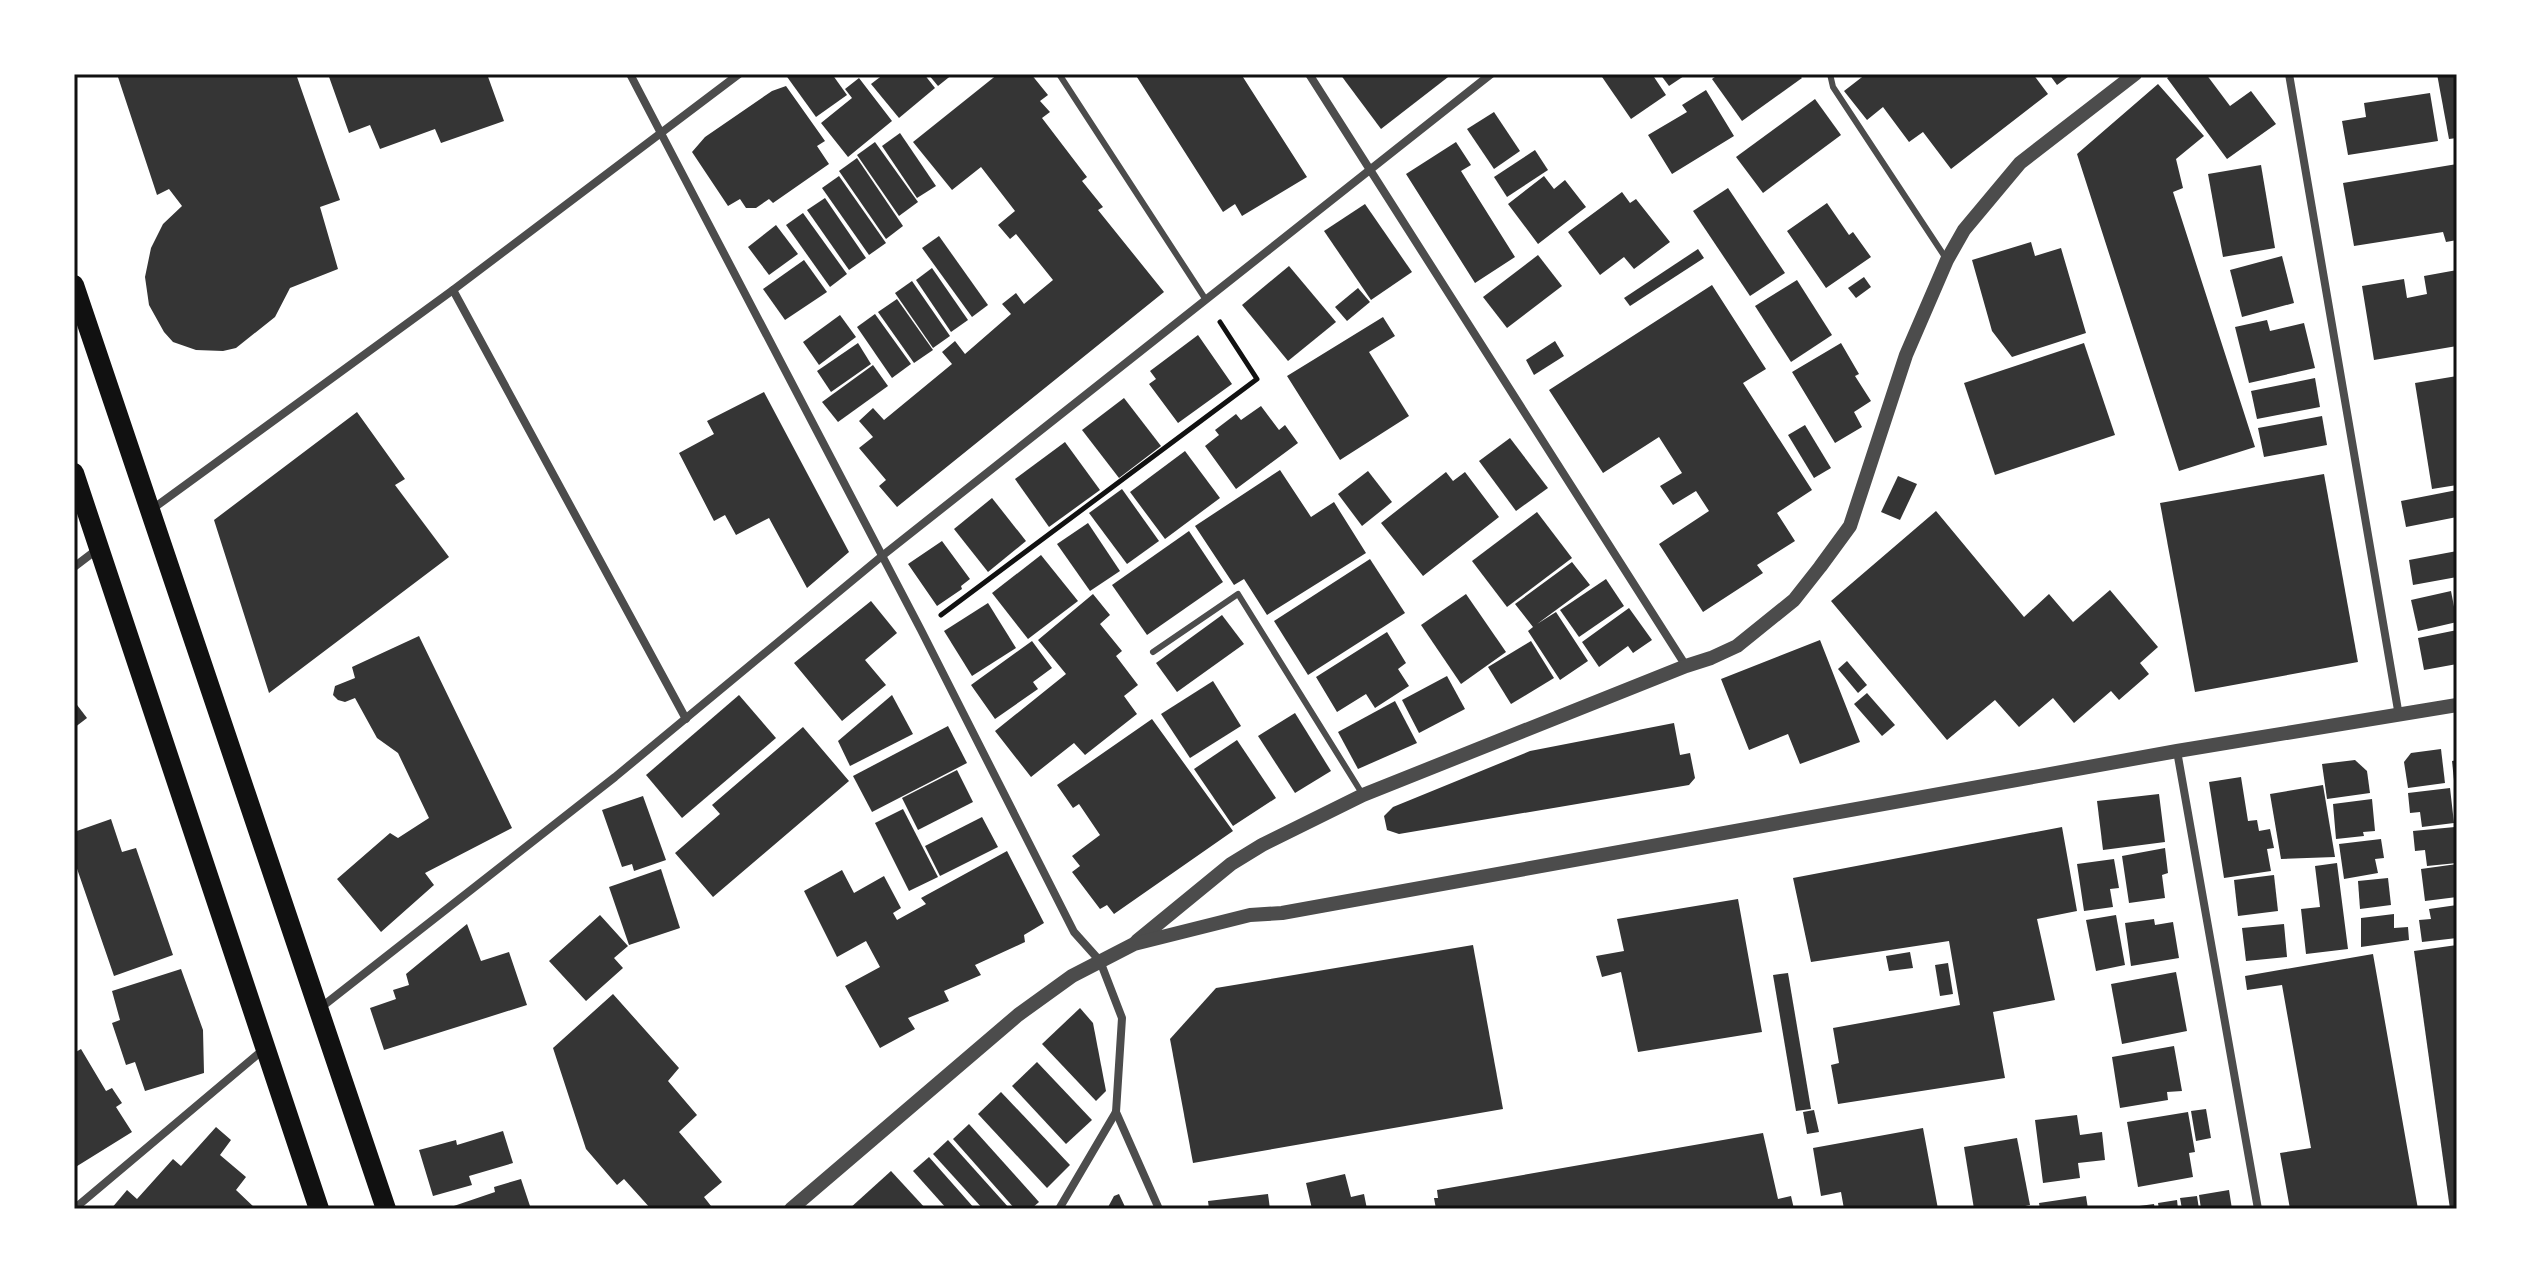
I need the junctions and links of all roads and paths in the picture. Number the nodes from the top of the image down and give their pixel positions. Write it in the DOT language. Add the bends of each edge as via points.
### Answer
graph roads {
  1 [pos="630,74"];
  2 [pos="739,74"];
  3 [pos="1059,74"];
  4 [pos="1309,74"];
  5 [pos="1491,74"];
  6 [pos="1830,74"];
  7 [pos="2135,74"];
  8 [pos="2289,74"];
  9 [pos="659,132"];
  10 [pos="1370,169"];
  11 [pos="1947,260"];
  12 [pos="74,285"];
  13 [pos="453,290"];
  14 [pos="1206,300"];
  15 [pos="1233,343"];
  16 [pos="74,473"];
  17 [pos="150,511"];
  18 [pos="99,548"];
  19 [pos="882,556"];
  20 [pos="74,567"];
  21 [pos="939,617"];
  22 [pos="1153,652"];
  23 [pos="1686,666"];
  24 [pos="2457,705"];
  25 [pos="2399,716"];
  26 [pos="686,719"];
  27 [pos="2177,751"];
  28 [pos="1363,795"];
  29 [pos="1134,944"];
  30 [pos="1100,961"];
  31 [pos="318,1010"];
  32 [pos="264,1049"];
  33 [pos="1116,1112"];
  34 [pos="74,1209"];
  35 [pos="319,1209"];
  36 [pos="386,1209"];
  37 [pos="791,1209"];
  38 [pos="1059,1209"];
  39 [pos="1159,1209"];
  40 [pos="2258,1209"];
  1 -- 9 [label="street"];
  2 -- 9 [label="street"];
  3 -- 14 [label="lane"];
  4 -- 10 [label="street"];
  5 -- 10 [label="street"];
  6 -- 11 [label="lane" via="1833,87"];
  7 -- 11 [label="street" via="2020,163 1969,223"];
  8 -- 25 [label="street"];
  9 -- 13 [label="street"];
  9 -- 19 [label="street"];
  10 -- 14 [label="street"];
  10 -- 23 [label="street"];
  11 -- 23 [label="street" via="1906,355 1850,526 1794,600 1737,646"];
  12 -- 17 [label="main road"];
  13 -- 17 [label="street"];
  13 -- 26 [label="street"];
  14 -- 19 [label="street"];
  15 -- 21 [label="path" via="1257,379"];
  16 -- 18 [label="main road"];
  17 -- 31 [label="main road"];
  18 -- 20 [label="street"];
  18 -- 32 [label="main road"];
  19 -- 26 [label="street"];
  19 -- 30 [label="street" via="1074,932"];
  22 -- 28 [label="lane" via="1238,594"];
  23 -- 28 [label="street"];
  24 -- 25 [label="street"];
  25 -- 27 [label="street"];
  26 -- 31 [label="street"];
  27 -- 29 [label="street" via="1250,915"];
  27 -- 40 [label="street"];
  28 -- 29 [label="street" via="1231,864"];
  29 -- 30 [label="street"];
  30 -- 33 [label="street" via="1122,1018"];
  30 -- 37 [label="street" via="1018,1015"];
  31 -- 36 [label="main road"];
  32 -- 34 [label="street"];
  32 -- 35 [label="main road"];
  33 -- 38 [label="street"];
  33 -- 39 [label="street"];
}
